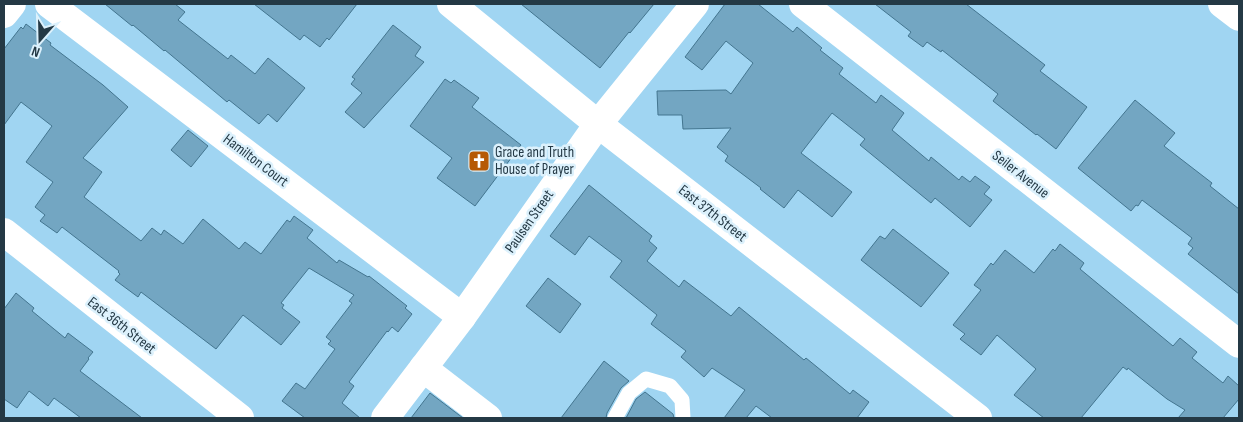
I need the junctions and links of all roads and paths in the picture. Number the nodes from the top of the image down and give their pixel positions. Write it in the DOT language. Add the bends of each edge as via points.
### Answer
graph roads {
  1 [pos="12,4"];
  2 [pos="50,4"];
  3 [pos="451,4"];
  4 [pos="695,4"];
  5 [pos="803,4"];
  6 [pos="1222,4"];
  7 [pos="4,14"];
  8 [pos="1239,17"];
  9 [pos="598,124"];
  10 [pos="4,232"];
  11 [pos="462,317"];
  12 [pos="1239,344"];
  13 [pos="423,368"];
  14 [pos="240,418"];
  15 [pos="385,418"];
  16 [pos="488,418"];
  17 [pos="615,418"];
  18 [pos="683,418"];
  19 [pos="978,418"];
  1 -- 7 [label="street"];
  2 -- 11 [label="street, Hamilton Court"];
  3 -- 9 [label="street, East 37th Street"];
  4 -- 9 [label="street, Paulsen Street"];
  5 -- 12 [label="street, Seiler Avenue"];
  6 -- 8 [label="street"];
  9 -- 11 [label="street, Paulsen Street"];
  9 -- 19 [label="street, East 37th Street"];
  10 -- 14 [label="street, East 36th Street"];
  11 -- 13 [label="street, Paulsen Street"];
  13 -- 15 [label="street, Paulsen Street"];
  13 -- 16 [label="street"];
  17 -- 18 [label="lane" via="629,393 646,379 670,386 682,400"];
}
